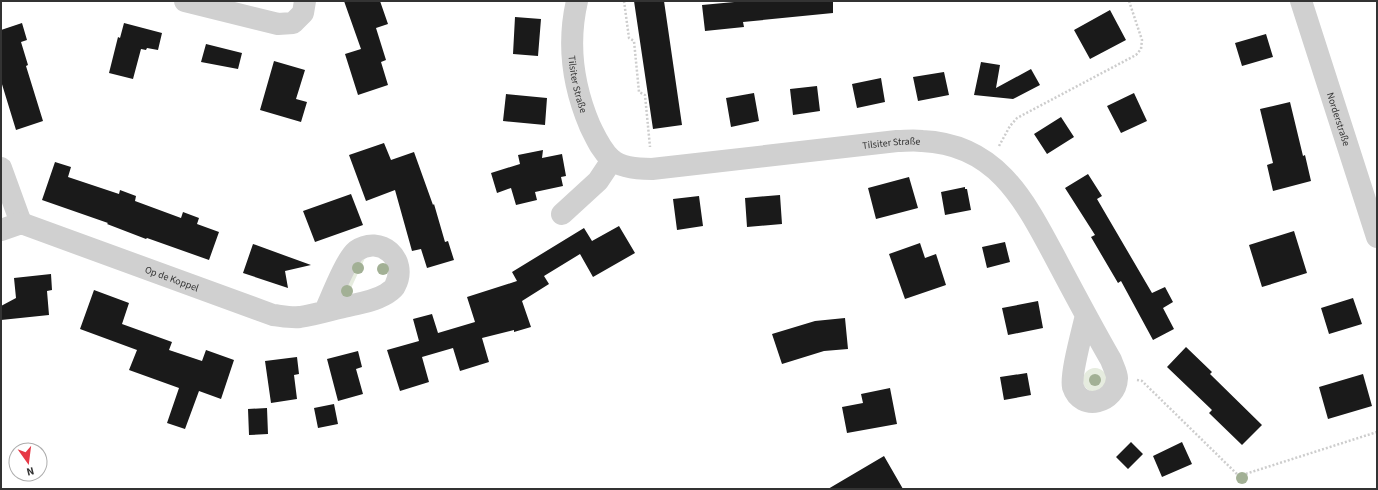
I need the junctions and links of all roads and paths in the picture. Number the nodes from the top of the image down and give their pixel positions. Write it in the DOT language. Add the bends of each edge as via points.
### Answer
graph roads {
  1 [pos="185,1"];
  2 [pos="305,1"];
  3 [pos="577,1"];
  4 [pos="624,1"];
  5 [pos="1129,1"];
  6 [pos="1301,1"];
  7 [pos="231,6"];
  8 [pos="612,160"];
  9 [pos="989,164"];
  10 [pos="1,168"];
  11 [pos="652,169"];
  12 [pos="562,214"];
  13 [pos="11,227"];
  14 [pos="1377,237"];
  15 [pos="325,311"];
  16 [pos="1086,315"];
  17 [pos="1117,377"];
  18 [pos="1377,432"];
  1 -- 7 [label="street"];
  2 -- 7 [label="street" via="303,13 293,23 278,24"];
  3 -- 8 [label="street, Tilsiter Straße" via="571,42 572,65 586,115 599,144"];
  4 -- 11 [label="path" via="629,38 634,41 639,92 645,95"];
  5 -- 9 [label="path" via="1142,40 1141,49 1136,56 1017,118"];
  6 -- 14 [label="street, Norderstraße"];
  8 -- 11 [label="street, Tilsiter Straße" via="630,168"];
  8 -- 12 [label="street" via="598,181"];
  9 -- 11 [label="street, Tilsiter Straße" via="969,152 948,144 922,140"];
  9 -- 16 [label="street, Tilsiter Straße" via="1003,176 1023,201"];
  10 -- 13 [label="street, Op de Koppel"];
  13 -- 15 [label="street, Op de Koppel" via="273,315 301,317"];
  16 -- 17 [label="street, Tilsiter Straße" via="1111,360"];
  16 -- 17 [label="street" via="1073,387 1080,397 1090,402 1103,400 1114,391"];
  17 -- 18 [label="path" via="1142,381 1238,476"];
}
